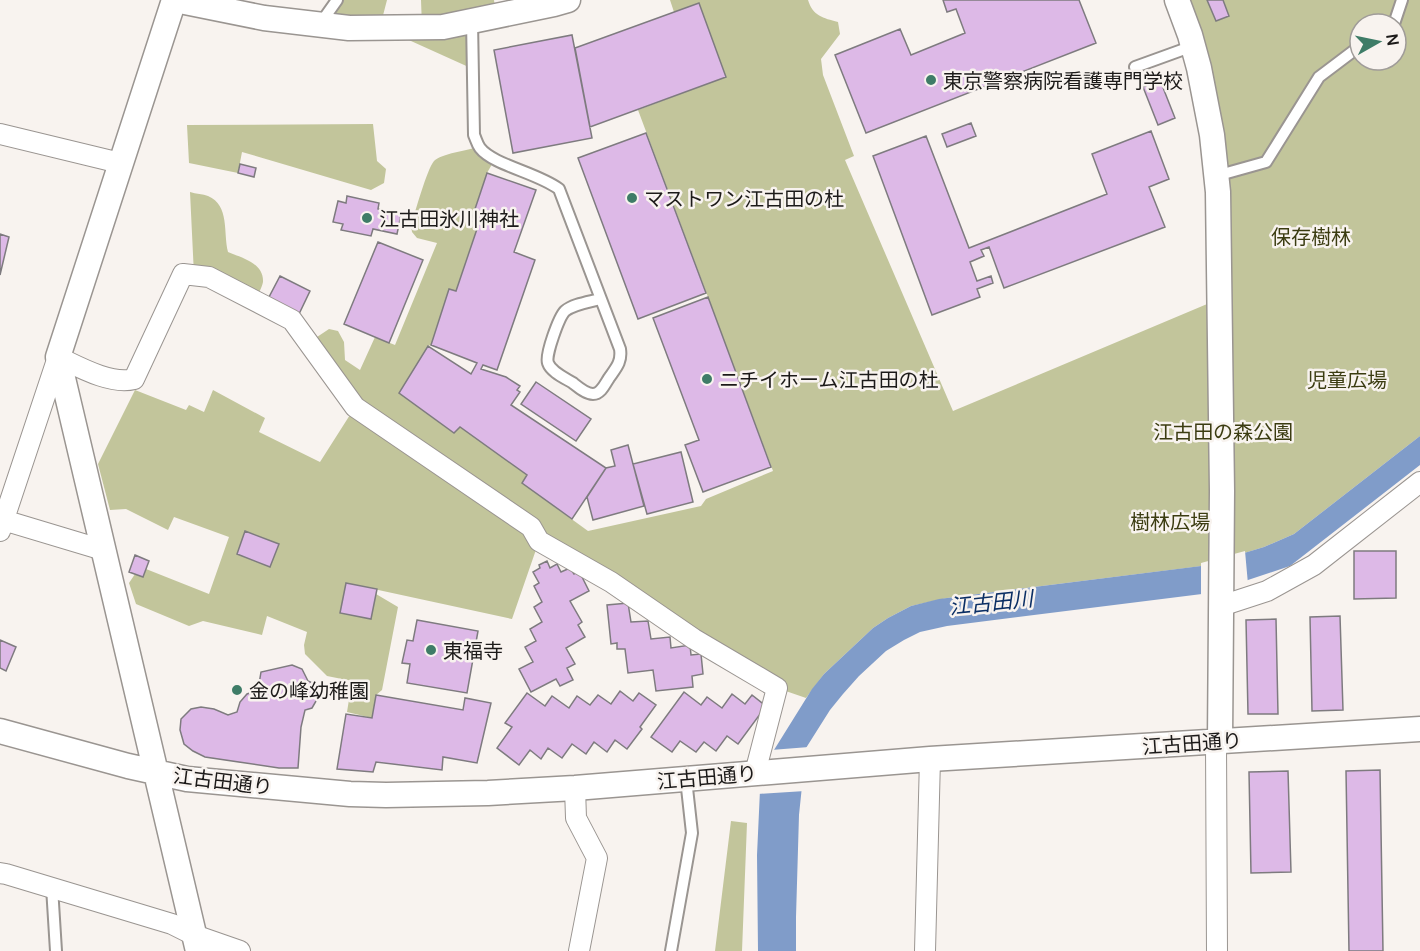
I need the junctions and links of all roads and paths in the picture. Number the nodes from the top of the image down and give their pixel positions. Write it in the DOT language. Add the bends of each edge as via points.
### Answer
graph roads {
  1 [pos="174,0"];
  2 [pos="338,0"];
  3 [pos="568,0"];
  4 [pos="1176,0"];
  5 [pos="472,21"];
  6 [pos="320,25"];
  7 [pos="1193,46"];
  8 [pos="1348,55"];
  9 [pos="1135,67"];
  10 [pos="0,134"];
  11 [pos="120,163"];
  12 [pos="1216,176"];
  13 [pos="600,299"];
  14 [pos="58,357"];
  15 [pos="1420,482"];
  16 [pos="1,524"];
  17 [pos="103,550"];
  18 [pos="1221,601"];
  19 [pos="1420,729"];
  20 [pos="0,731"];
  21 [pos="1218,742"];
  22 [pos="930,759"];
  23 [pos="156,773"];
  24 [pos="761,773"];
  25 [pos="686,779"];
  26 [pos="575,788"];
  27 [pos="0,873"];
  28 [pos="52,887"];
  29 [pos="196,943"];
  30 [pos="56,951"];
  31 [pos="240,951"];
  32 [pos="579,951"];
  33 [pos="671,951"];
  34 [pos="925,951"];
  35 [pos="1217,951"];
  1 -- 6 [label="street"];
  1 -- 11 [label="street"];
  2 -- 6 [label="lane"];
  3 -- 5 [label="street"];
  4 -- 7 [label="street"];
  5 -- 6 [label="street" via="443,27"];
  5 -- 13 [label="lane" via="474,135 479,147 489,156 559,189"];
  7 -- 9 [label="lane"];
  7 -- 12 [label="street" via="1212,135"];
  8 -- 12 [label="lane" via="1320,77 1266,162"];
  10 -- 11 [label="street"];
  11 -- 14 [label="street"];
  12 -- 18 [label="street"];
  13 -- 13 [label="lane" via="621,357 600,391 593,394 551,369 547,362 566,310"];
  14 -- 16 [label="street"];
  14 -- 17 [label="street"];
  14 -- 24 [label="street" via="92,373 126,381 134,379 183,274 209,277 292,320 355,407 531,527 539,541 777,688"];
  15 -- 18 [label="street" via="1314,565 1267,591"];
  16 -- 17 [label="street"];
  17 -- 23 [label="street"];
  18 -- 21 [label="street"];
  19 -- 21 [label="street, 江古田通り"];
  20 -- 23 [label="street, 江古田通り"];
  21 -- 22 [label="street, 江古田通り"];
  21 -- 35 [label="street"];
  22 -- 24 [label="street, 江古田通り"];
  22 -- 34 [label="street"];
  23 -- 26 [label="street, 江古田通り" via="350,794"];
  23 -- 29 [label="street"];
  24 -- 25 [label="street, 江古田通り"];
  25 -- 26 [label="street, 江古田通り"];
  25 -- 33 [label="lane" via="692,833"];
  26 -- 32 [label="street" via="576,818 597,858"];
  27 -- 28 [label="street"];
  28 -- 29 [label="street" via="172,924"];
  28 -- 30 [label="lane"];
  29 -- 31 [label="street"];
}
